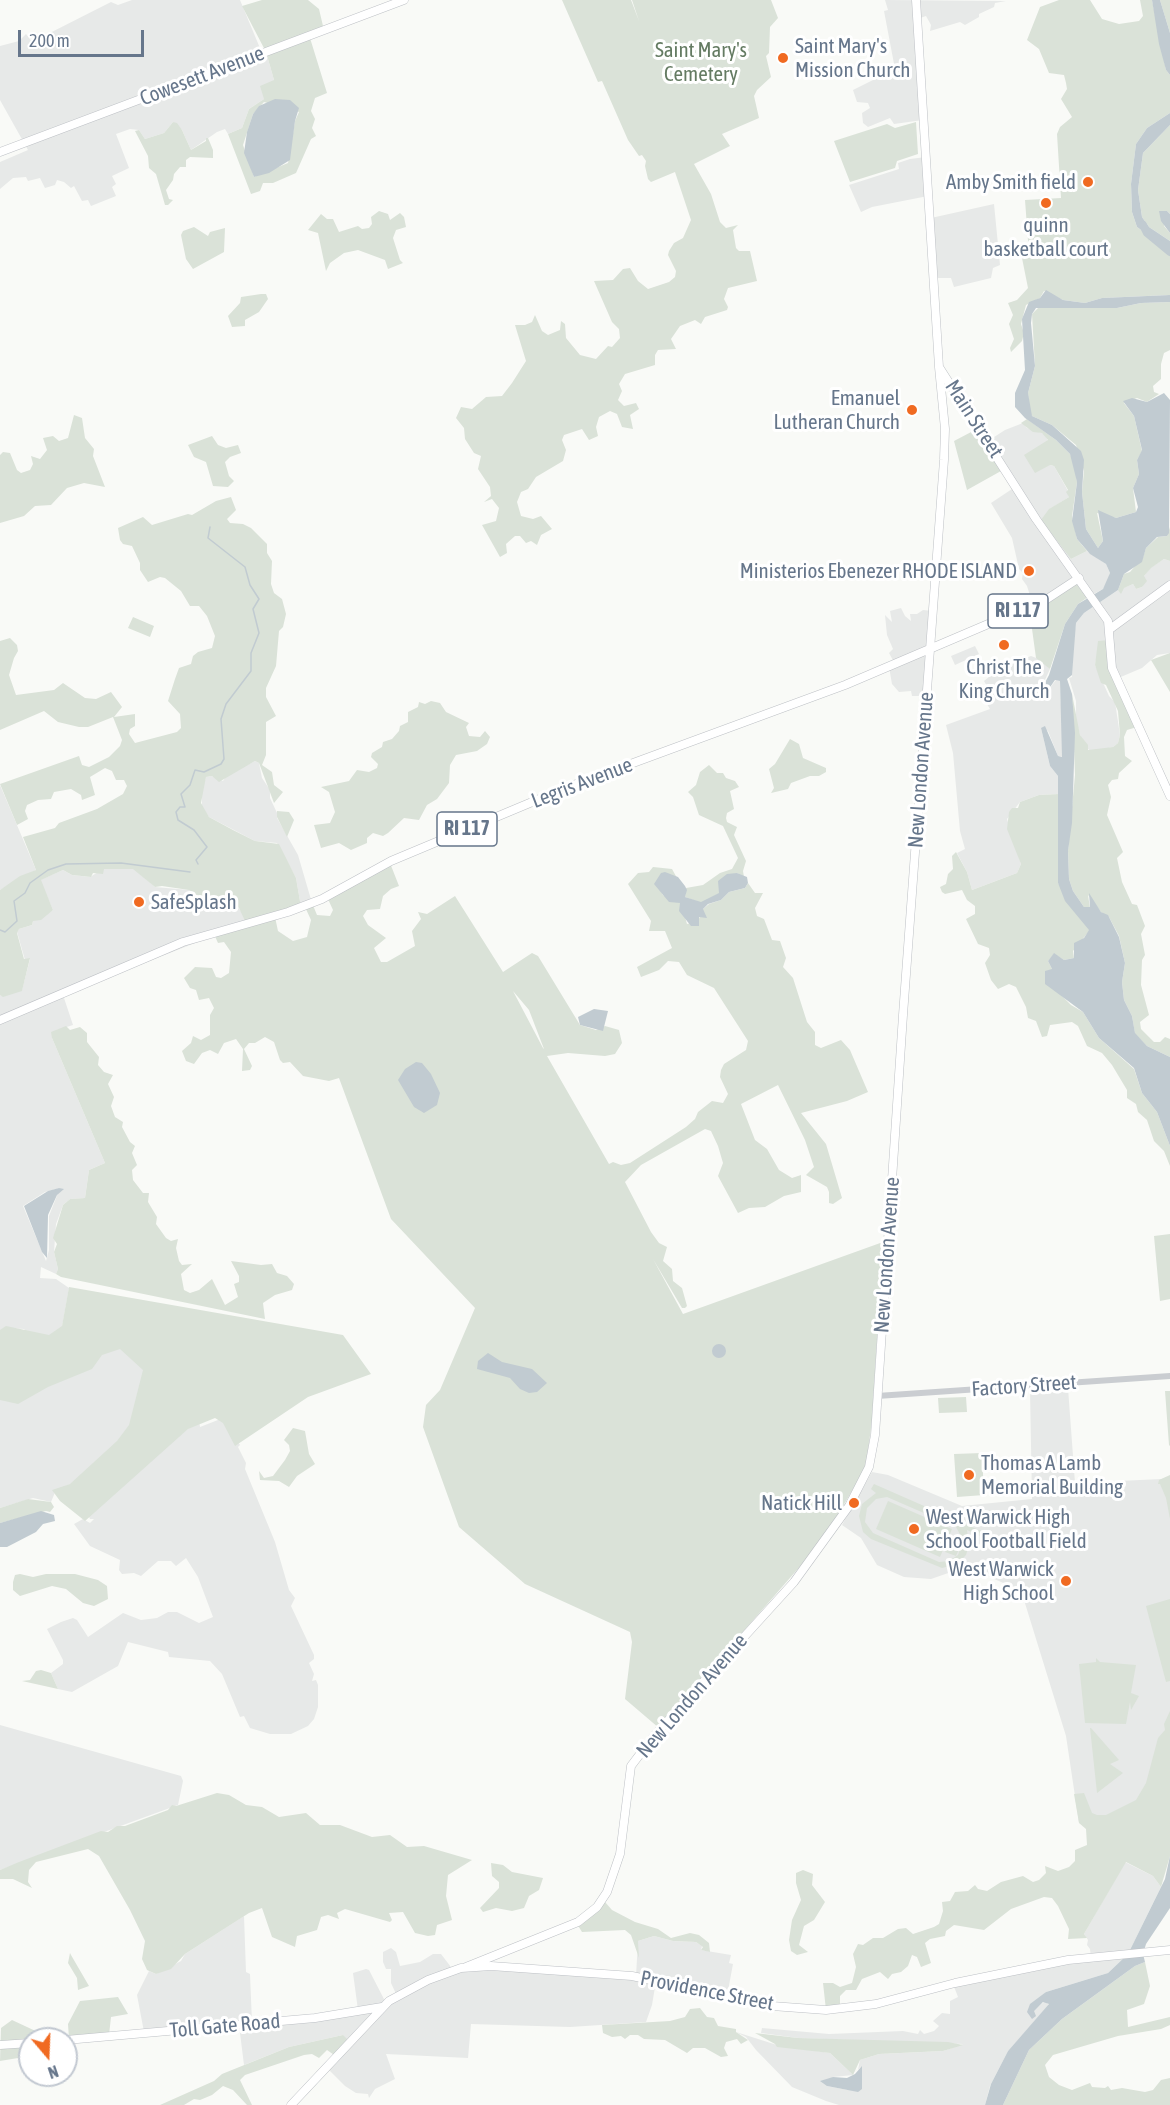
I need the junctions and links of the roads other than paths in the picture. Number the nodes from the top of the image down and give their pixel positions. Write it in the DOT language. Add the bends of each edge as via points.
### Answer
graph roads {
  1 [pos="404,0"];
  2 [pos="916,0"];
  3 [pos="0,152"];
  4 [pos="939,367"];
  5 [pos="1079,578"];
  6 [pos="1170,585"];
  7 [pos="1102,611"];
  8 [pos="1130,615"];
  9 [pos="1110,629"];
  10 [pos="930,649"];
  11 [pos="1170,796"];
  12 [pos="0,1020"];
  13 [pos="1170,1376"];
  14 [pos="877,1396"];
  15 [pos="1170,1950"];
  16 [pos="466,1967"];
  17 [pos="383,2006"];
  18 [pos="78,2039"];
  19 [pos="18,2044"];
  20 [pos="0,2045"];
  21 [pos="291,2105"];
  1 -- 3 [label="main road, Cowesett Avenue"];
  2 -- 4 [label="main road, Main Street"];
  4 -- 5 [label="main road, Main Street" via="1036,519"];
  4 -- 10 [label="main road, New London Avenue" via="945,449"];
  5 -- 7 [label="main road, Main Street"];
  5 -- 10 [label="main road, Legris Avenue / RI 117" via="1047,599"];
  6 -- 8 [label="main road"];
  7 -- 8 [label="main road" via="1116,618"];
  7 -- 9 [label="main road, Main Street"];
  8 -- 9 [label="main road"];
  9 -- 11 [label="main road, Main Street" via="1112,668"];
  10 -- 12 [label="main road, Legris Avenue / RI 117" via="819,695 568,787 391,861 316,902 202,936"];
  10 -- 14 [label="main road, New London Avenue"];
  13 -- 14 [label="street, Factory Street"];
  14 -- 16 [label="main road, New London Avenue" via="869,1467 849,1506 794,1582 629,1770 621,1848 615,1873 601,1902 585,1919"];
  15 -- 16 [label="main road, Providence Street" via="1068,1960 876,2004 826,2010 772,2006 632,1976"];
  16 -- 17 [label="main road, Providence Street" via="405,1991"];
  17 -- 18 [label="main road, Toll Gate Road" via="315,2018"];
  17 -- 21 [label="main road, Providence Street"];
  19 -- 20 [label="main road"];
}
